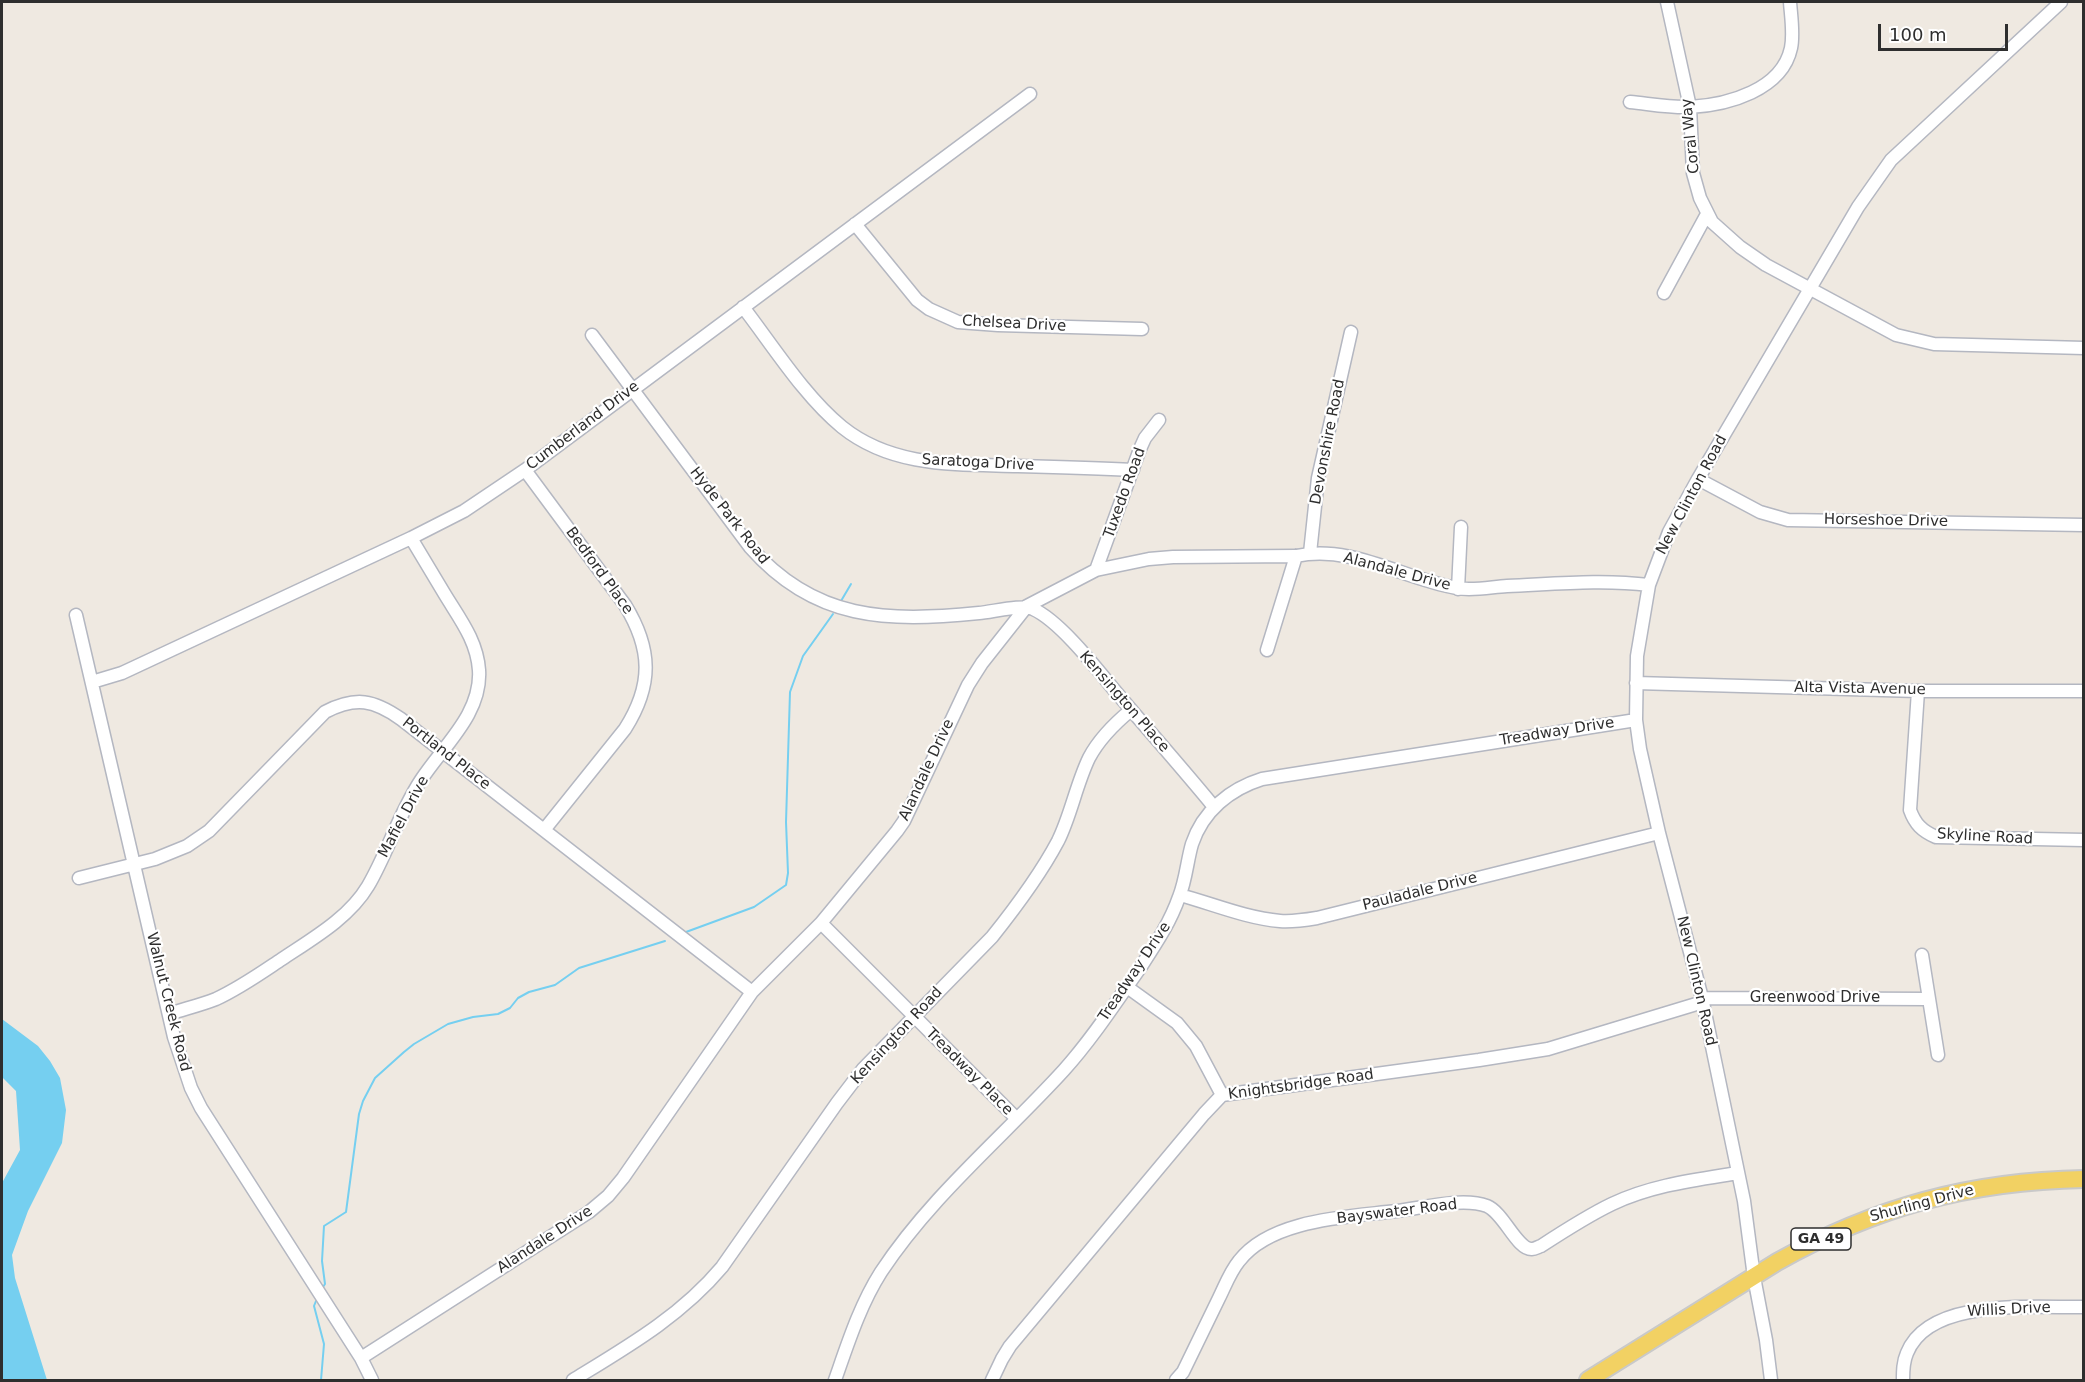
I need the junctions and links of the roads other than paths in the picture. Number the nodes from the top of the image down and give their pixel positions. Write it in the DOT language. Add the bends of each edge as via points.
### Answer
graph roads {
  1 [pos="1667,2"];
  2 [pos="1790,2"];
  3 [pos="2052,4"];
  4 [pos="1030,94"];
  5 [pos="1630,102"];
  6 [pos="1690,107"];
  7 [pos="1707,214"];
  8 [pos="855,224"];
  9 [pos="1810,289"];
  10 [pos="1664,293"];
  11 [pos="743,307"];
  12 [pos="1142,329"];
  13 [pos="1350,332"];
  14 [pos="592,335"];
  15 [pos="2084,348"];
  16 [pos="633,389"];
  17 [pos="1159,420"];
  18 [pos="525,470"];
  19 [pos="1132,470"];
  20 [pos="1698,479"];
  21 [pos="2084,525"];
  22 [pos="1461,527"];
  23 [pos="411,538"];
  24 [pos="1310,553"];
  25 [pos="1296,556"];
  26 [pos="1096,570"];
  27 [pos="1649,585"];
  28 [pos="1458,589"];
  29 [pos="1027,606"];
  30 [pos="76,615"];
  31 [pos="1268,650"];
  32 [pos="92,682"];
  33 [pos="1636,683"];
  34 [pos="1918,691"];
  35 [pos="2084,691"];
  36 [pos="1131,710"];
  37 [pos="1636,720"];
  38 [pos="443,751"];
  39 [pos="1214,807"];
  40 [pos="544,830"];
  41 [pos="1659,833"];
  42 [pos="2084,840"];
  43 [pos="135,864"];
  44 [pos="79,878"];
  45 [pos="1180,895"];
  46 [pos="821,923"];
  47 [pos="1922,955"];
  48 [pos="1126,987"];
  49 [pos="752,992"];
  50 [pos="1929,999"];
  51 [pos="1702,1000"];
  52 [pos="169,1014"];
  53 [pos="915,1018"];
  54 [pos="1938,1055"];
  55 [pos="1222,1095"];
  56 [pos="1016,1118"];
  57 [pos="1738,1173"];
  58 [pos="2084,1179"];
  59 [pos="1754,1277"];
  60 [pos="2084,1307"];
  61 [pos="361,1358"];
  62 [pos="372,1380"];
  63 [pos="573,1380"];
  64 [pos="835,1380"];
  65 [pos="992,1380"];
  66 [pos="1176,1380"];
  67 [pos="1588,1380"];
  68 [pos="1771,1380"];
  69 [pos="1903,1380"];
  1 -- 6 [label="street, Coral Way"];
  2 -- 6 [label="street" via="1792,46 1779,72 1748,94"];
  3 -- 9 [label="street, New Clinton Road" via="1891,160"];
  4 -- 8 [label="street, Cumberland Drive"];
  5 -- 6 [label="street"];
  6 -- 7 [label="street, Coral Way" via="1693,173"];
  7 -- 9 [label="street, Coral Way" via="1740,248"];
  7 -- 10 [label="street"];
  8 -- 11 [label="street, Cumberland Drive"];
  8 -- 12 [label="street, Chelsea Drive" via="918,300 957,322"];
  9 -- 15 [label="street" via="1884,330 1920,342"];
  9 -- 20 [label="street, New Clinton Road"];
  11 -- 16 [label="street, Cumberland Drive"];
  11 -- 19 [label="street, Saratoga Drive" via="829,416 844,429 894,455 934,463"];
  13 -- 24 [label="street, Devonshire Road" via="1318,478"];
  14 -- 16 [label="street, Hyde Park Road"];
  16 -- 18 [label="street, Cumberland Drive"];
  16 -- 29 [label="street, Hyde Park Road" via="750,547 765,564 806,594 846,610 896,616 967,614"];
  17 -- 19 [label="street, Tuxedo Road" via="1145,438"];
  18 -- 23 [label="street, Cumberland Drive" via="464,511"];
  18 -- 40 [label="street, Bedford Place" via="625,605 637,625 646,671 635,713"];
  19 -- 26 [label="street, Tuxedo Road"];
  20 -- 21 [label="street, Horseshoe Drive" via="1760,512 1788,520"];
  20 -- 27 [label="street, New Clinton Road" via="1669,532"];
  22 -- 28 [label="street"];
  23 -- 32 [label="street, Cumberland Drive" via="122,673"];
  23 -- 38 [label="street, Mafiel Drive" via="465,626 479,669 476,695 468,716"];
  24 -- 25 [label="street, Alandale Drive"];
  24 -- 28 [label="street, Alandale Drive" via="1358,558"];
  25 -- 26 [label="street, Alandale Drive" via="1173,557"];
  25 -- 31 [label="street"];
  26 -- 29 [label="street, Alandale Drive"];
  27 -- 28 [label="street, Alandale Drive" via="1617,582"];
  27 -- 33 [label="street, New Clinton Road"];
  29 -- 36 [label="street, Kensington Place" via="1057,627"];
  29 -- 46 [label="street, Alandale Drive" via="968,685 904,821"];
  30 -- 32 [label="street, Walnut Creek Road"];
  32 -- 43 [label="street, Walnut Creek Road"];
  33 -- 34 [label="street, Alta Vista Avenue"];
  33 -- 37 [label="street, New Clinton Road"];
  34 -- 35 [label="street, Alta Vista Avenue"];
  34 -- 42 [label="street, Skyline Road" via="1910,810 1923,831 1936,837"];
  36 -- 39 [label="street, Kensington Place"];
  36 -- 53 [label="street, Kensington Road" via="1100,741 1057,841 1011,913"];
  37 -- 39 [label="street, Treadway Drive" via="1262,779 1237,789"];
  37 -- 41 [label="street, New Clinton Road"];
  38 -- 40 [label="street, Portland Place"];
  38 -- 43 [label="street, Portland Place" via="383,706 360,701 338,705 325,712 209,831 173,853"];
  38 -- 52 [label="street, Mafiel Drive" via="405,808 367,888 354,904 321,933 234,990"];
  39 -- 45 [label="street, Treadway Drive" via="1192,844"];
  40 -- 49 [label="street, Portland Place"];
  41 -- 45 [label="street, Pauladale Drive" via="1317,918 1281,921"];
  41 -- 51 [label="street, New Clinton Road"];
  43 -- 44 [label="street, Portland Place"];
  43 -- 52 [label="street, Walnut Creek Road"];
  45 -- 48 [label="street, Treadway Drive" via="1159,941"];
  46 -- 49 [label="street, Alandale Drive"];
  46 -- 53 [label="street, Treadway Place"];
  47 -- 50 [label="street"];
  48 -- 55 [label="street" via="1177,1023 1196,1046"];
  48 -- 56 [label="street, Treadway Drive" via="1066,1068"];
  49 -- 61 [label="street, Alandale Drive" via="608,1196 580,1218"];
  50 -- 51 [label="street, Greenwood Drive"];
  50 -- 54 [label="street"];
  51 -- 55 [label="street, Knightsbridge Road" via="1548,1049"];
  51 -- 57 [label="street, New Clinton Road"];
  52 -- 61 [label="street, Walnut Creek Road" via="182,1064 201,1108"];
  53 -- 56 [label="street, Treadway Place"];
  53 -- 63 [label="street, Kensington Road" via="863,1069 705,1288 654,1329"];
  55 -- 65 [label="street, Knightsbridge Road" via="1010,1346"];
  56 -- 64 [label="street, Treadway Drive" via="904,1239 863,1305"];
  57 -- 59 [label="street, New Clinton Road"];
  57 -- 66 [label="street, Bayswater Road" via="1643,1192 1613,1204 1532,1249 1524,1247 1499,1213 1478,1203 1364,1215 1275,1234 1239,1261"];
  58 -- 59 [label="main road, Shurling Drive / GA 49" via="1998,1185 1895,1208 1802,1248"];
  59 -- 67 [label="main road, Shurling Drive / GA 49"];
  59 -- 68 [label="street, New Clinton Road"];
  60 -- 69 [label="street, Willis Drive" via="1975,1310 1943,1319 1926,1329 1910,1346"];
  61 -- 62 [label="street, Walnut Creek Road"];
}
